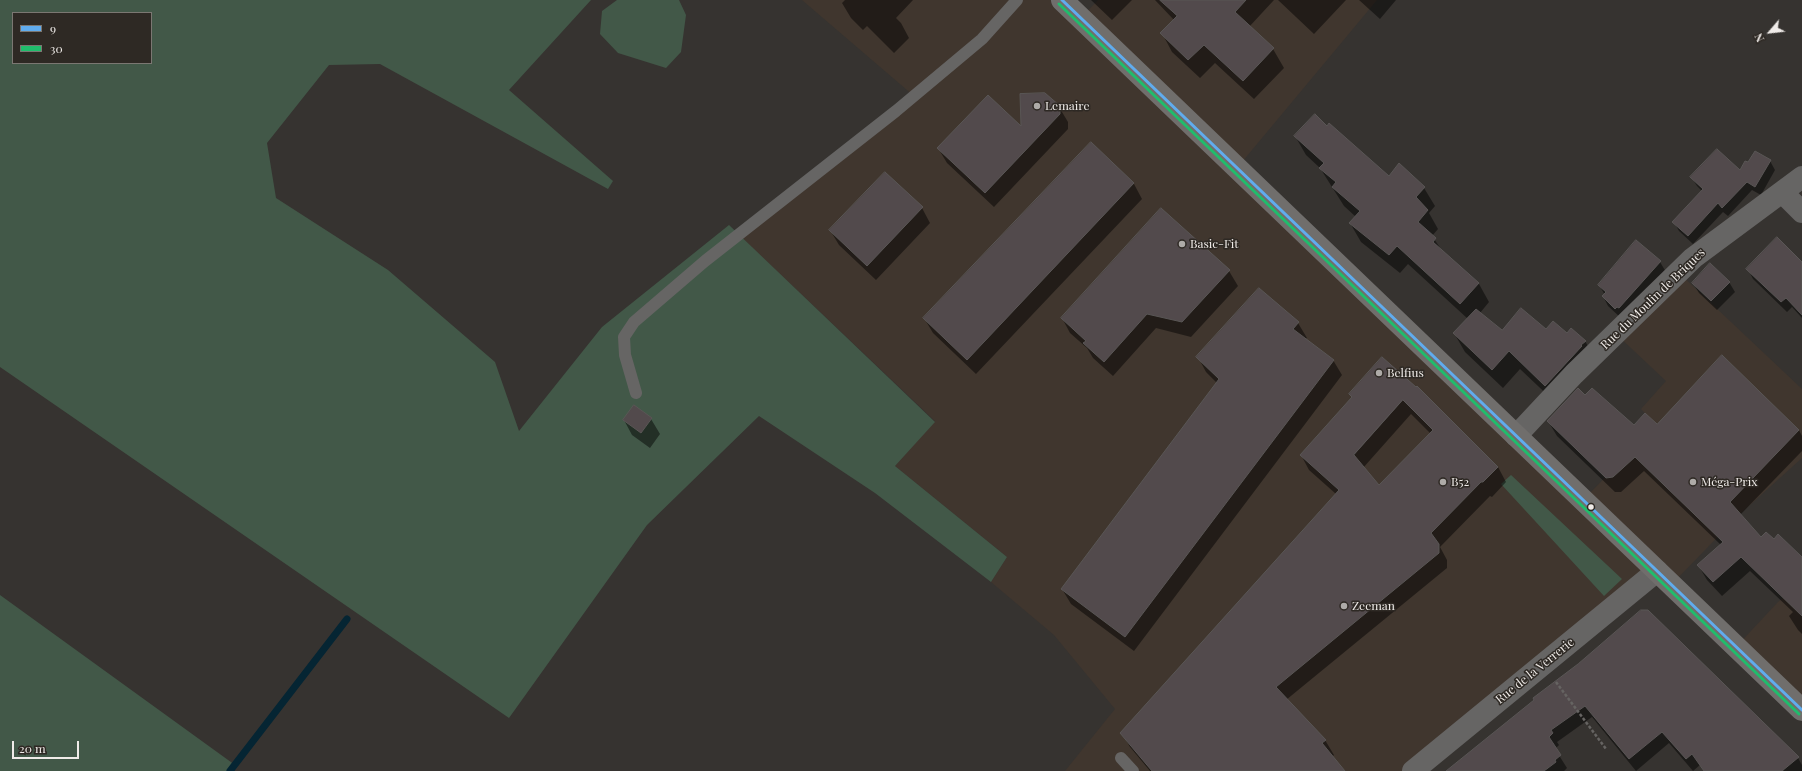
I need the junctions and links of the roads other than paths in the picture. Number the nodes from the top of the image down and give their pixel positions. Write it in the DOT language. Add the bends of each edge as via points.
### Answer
graph roads {
  1 [pos="1017,0"];
  2 [pos="1062,0"];
  3 [pos="1802,177"];
  4 [pos="1782,192"];
  5 [pos="1802,212"];
  6 [pos="636,393"];
  7 [pos="1516,436"];
  8 [pos="1657,571"];
  9 [pos="1802,710"];
  10 [pos="1121,758"];
  11 [pos="1133,771"];
  12 [pos="1414,771"];
  1 -- 6 [label="lane" via="982,39 738,234 634,322 624,337 625,355"];
  2 -- 7 [label="main road"];
  3 -- 4 [label="street, Rue du Moulin de Briques"];
  4 -- 5 [label="street"];
  4 -- 7 [label="street, Rue du Moulin de Briques" via="1693,258 1574,374"];
  7 -- 8 [label="main road"];
  8 -- 9 [label="main road"];
  8 -- 12 [label="street, Rue de la Verrerie"];
  10 -- 11 [label="lane"];
}
